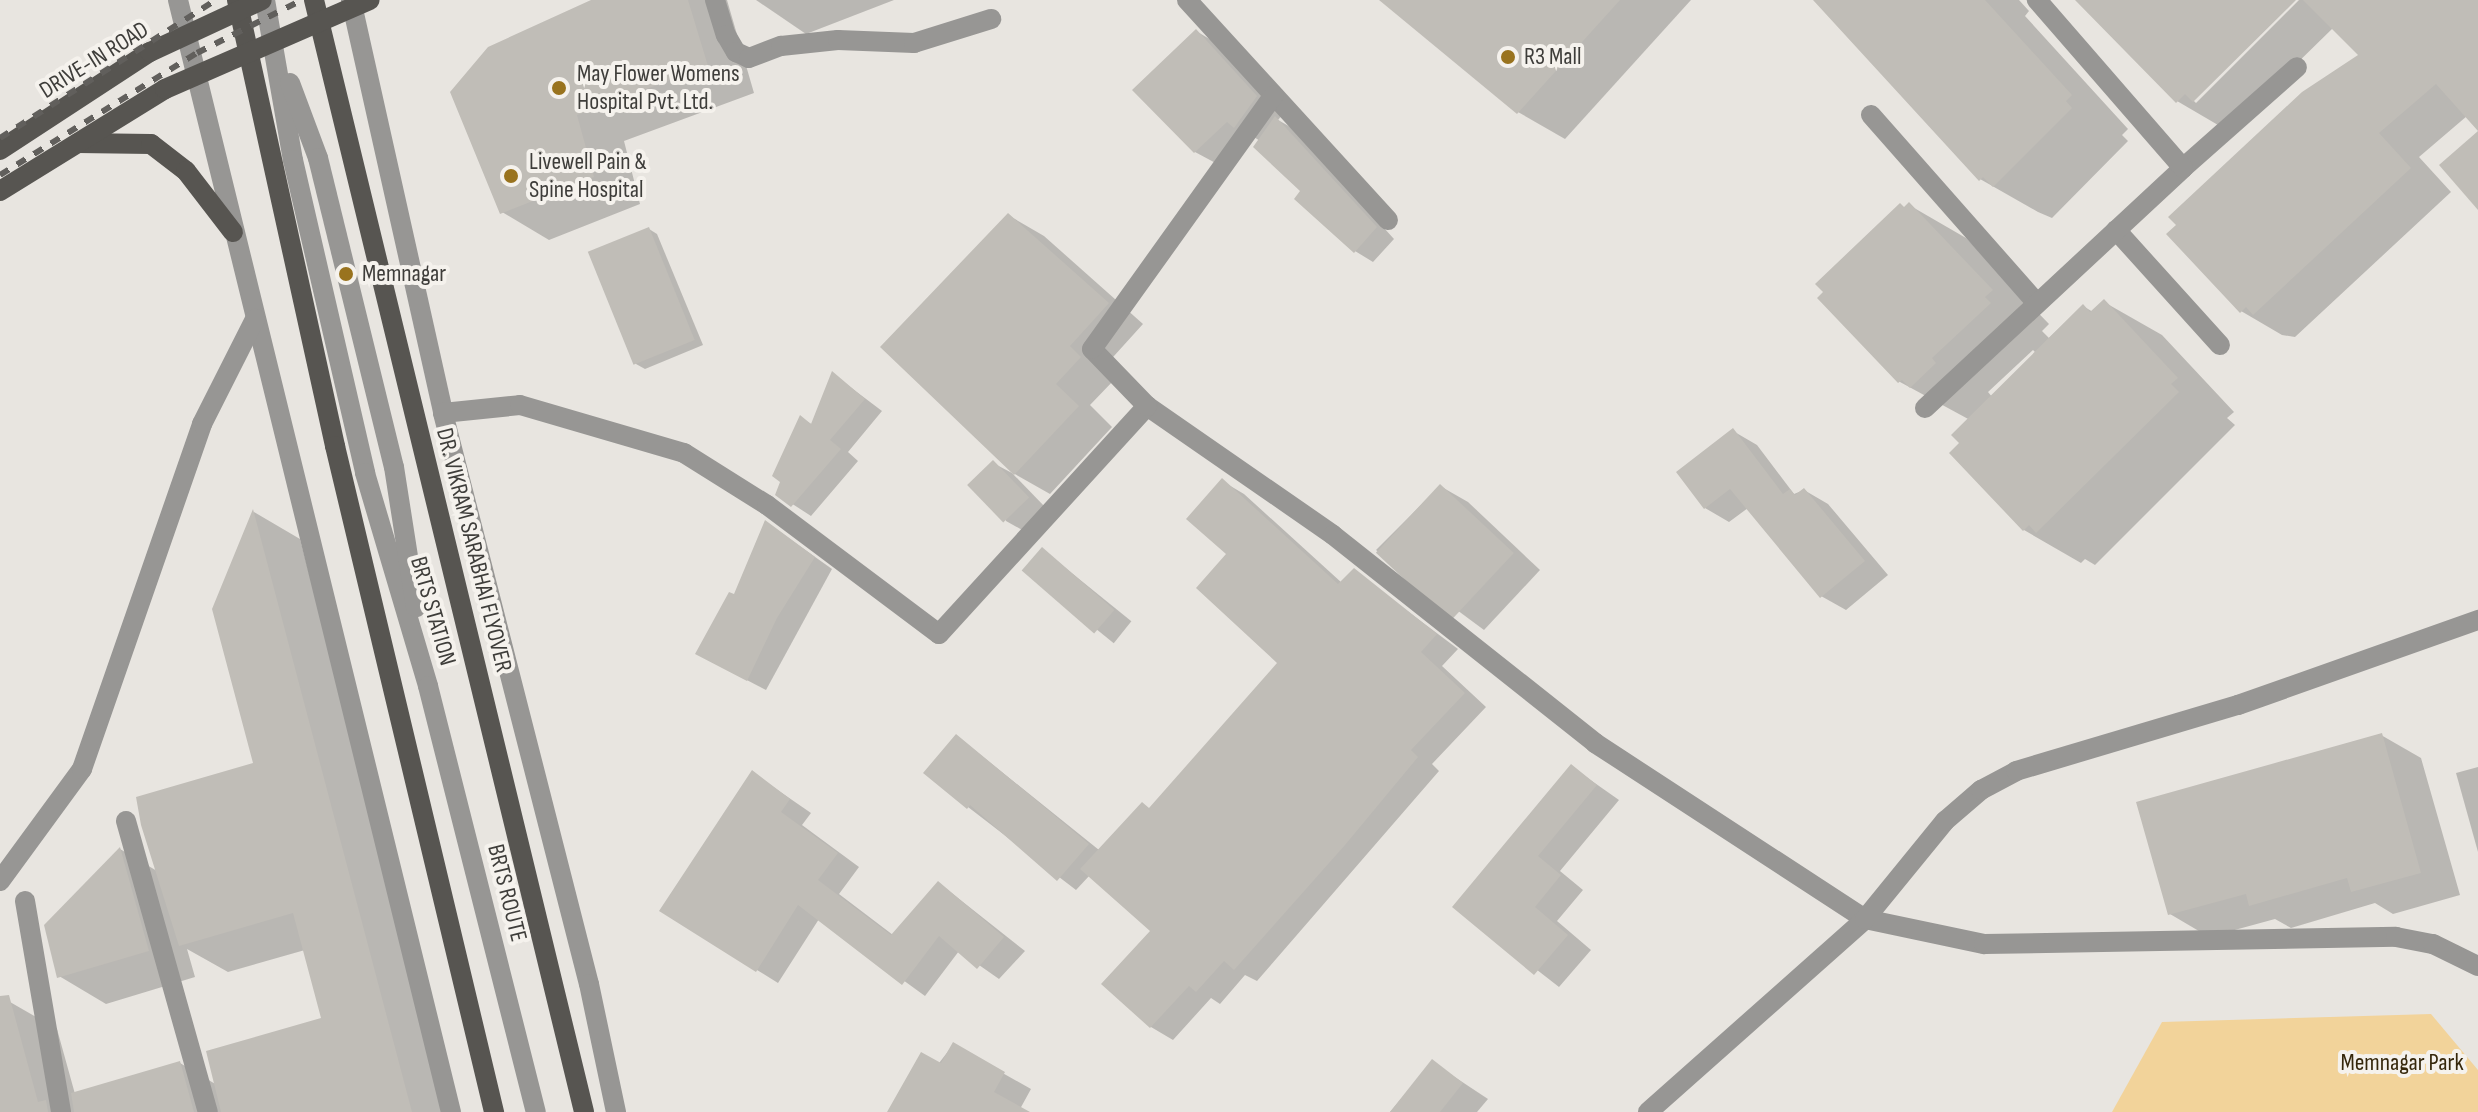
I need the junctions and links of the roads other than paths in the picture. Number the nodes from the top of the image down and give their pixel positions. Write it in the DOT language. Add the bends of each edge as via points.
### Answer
graph roads {
  1 [pos="178,0"];
  2 [pos="237,0"];
  3 [pos="264,0"];
  4 [pos="314,0"];
  5 [pos="715,0"];
  6 [pos="1187,0"];
  7 [pos="2037,0"];
  8 [pos="358,3"];
  9 [pos="991,19"];
  10 [pos="185,36"];
  11 [pos="273,38"];
  12 [pos="2297,67"];
  13 [pos="193,76"];
  14 [pos="1274,95"];
  15 [pos="1871,115"];
  16 [pos="78,143"];
  17 [pos="0,150"];
  18 [pos="2183,168"];
  19 [pos="0,191"];
  20 [pos="1388,220"];
  21 [pos="2116,230"];
  22 [pos="233,232"];
  23 [pos="2037,303"];
  24 [pos="255,319"];
  25 [pos="2220,345"];
  26 [pos="1147,406"];
  27 [pos="1925,408"];
  28 [pos="443,413"];
  29 [pos="2478,620"];
  30 [pos="428,686"];
  31 [pos="126,821"];
  32 [pos="0,881"];
  33 [pos="25,901"];
  34 [pos="1865,919"];
  35 [pos="2478,966"];
  36 [pos="61,1112"];
  37 [pos="208,1112"];
  38 [pos="451,1112"];
  39 [pos="494,1112"];
  40 [pos="536,1112"];
  41 [pos="584,1112"];
  42 [pos="616,1112"];
  43 [pos="1648,1112"];
  1 -- 10 [label="street"];
  2 -- 39 [label="main road" via="335,446"];
  3 -- 10 [label="main road, DRIVE-IN ROAD"];
  3 -- 11 [label="street"];
  4 -- 41 [label="main road, DR. VIKRAM SARABHAI FLYOVER"];
  5 -- 9 [label="street" via="726,35 736,52 749,58 761,58 781,46 838,40 914,43"];
  6 -- 14 [label="street"];
  7 -- 18 [label="street"];
  8 -- 11 [label="main road"];
  8 -- 28 [label="street"];
  10 -- 13 [label="street"];
  10 -- 17 [label="main road, DRIVE-IN ROAD" via="150,52"];
  11 -- 13 [label="main road"];
  11 -- 30 [label="street, BRTS STATION" via="293,160 365,473"];
  11 -- 30 [label="street, BRTS STATION" via="318,158 394,467"];
  12 -- 18 [label="street"];
  13 -- 16 [label="main road"];
  13 -- 22 [label="street"];
  14 -- 20 [label="street"];
  14 -- 26 [label="street" via="1092,349"];
  15 -- 23 [label="street"];
  16 -- 19 [label="main road"];
  16 -- 22 [label="main road" via="151,144 186,171"];
  18 -- 21 [label="street"];
  21 -- 23 [label="street"];
  21 -- 25 [label="street"];
  22 -- 24 [label="street"];
  23 -- 27 [label="street"];
  24 -- 32 [label="street" via="202,424 82,769"];
  24 -- 38 [label="street"];
  26 -- 28 [label="street" via="939,634 767,505 684,453 520,405"];
  26 -- 34 [label="street" via="1333,535 1595,743"];
  28 -- 42 [label="street" via="585,969"];
  29 -- 34 [label="street" via="2238,705 2016,771 1981,790 1945,821"];
  30 -- 40 [label="street, BRTS ROUTE"];
  31 -- 37 [label="street"];
  33 -- 36 [label="street"];
  34 -- 35 [label="street" via="1984,944 2396,937 2433,944"];
  34 -- 43 [label="street"];
}
